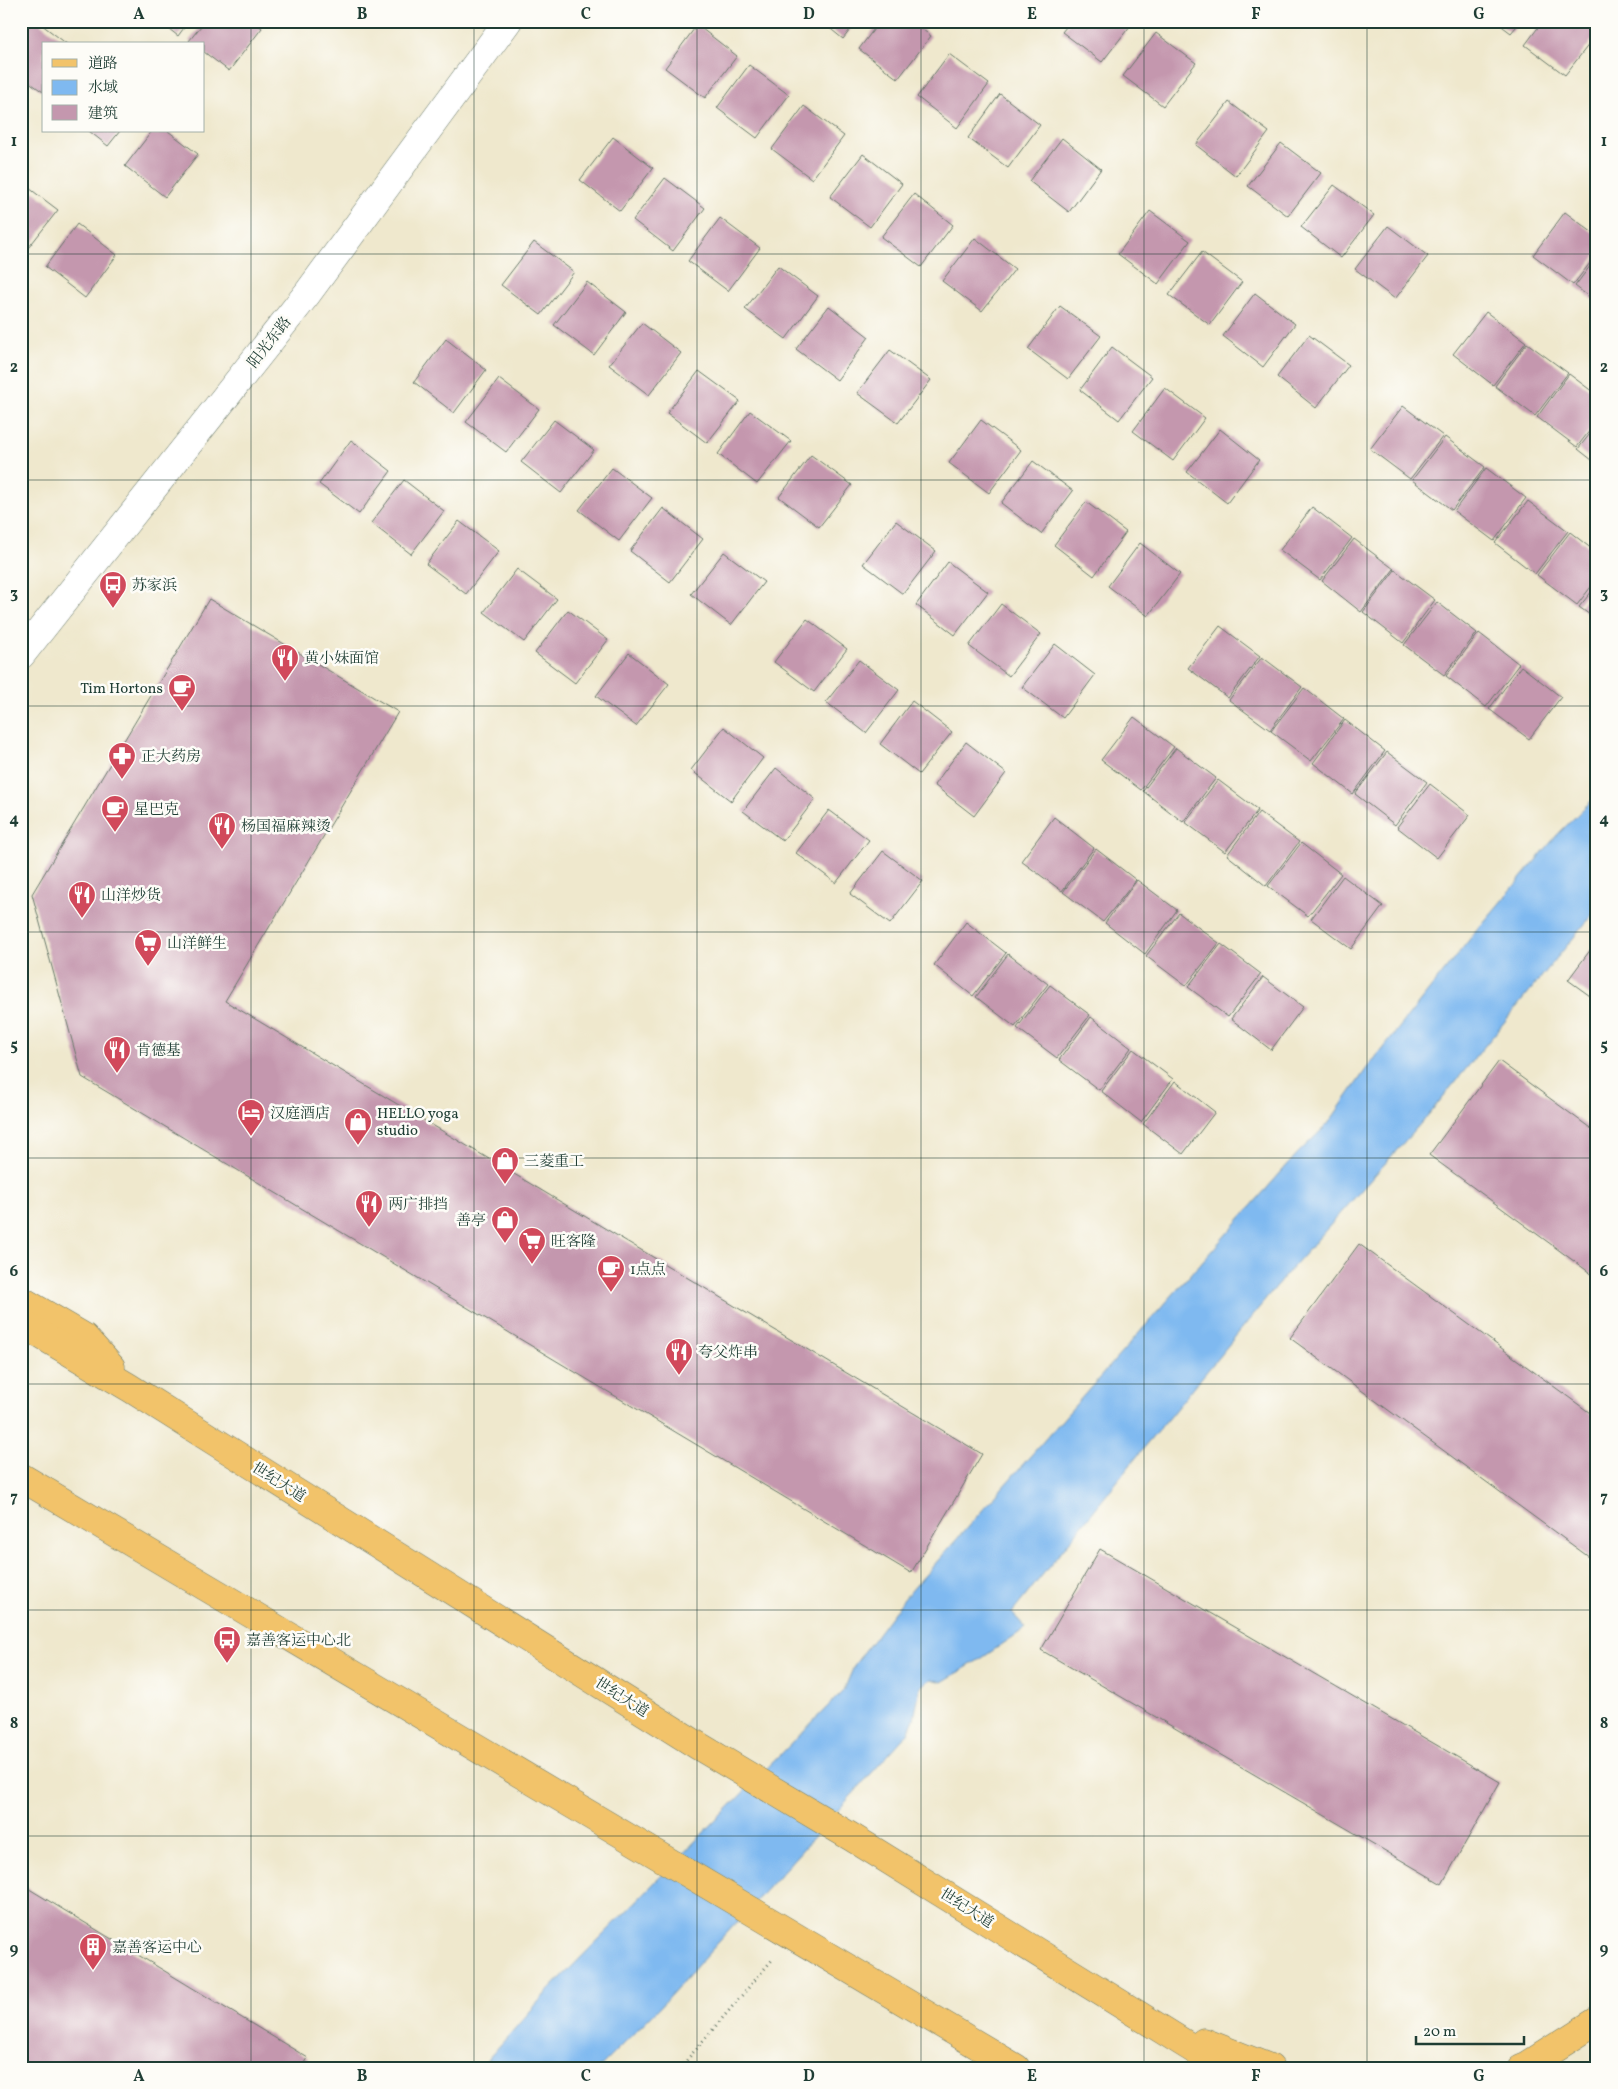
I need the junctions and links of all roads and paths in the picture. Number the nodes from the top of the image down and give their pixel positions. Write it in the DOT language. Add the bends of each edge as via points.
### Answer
graph roads {
  1 [pos="508,21"];
  2 [pos="21,655"];
  3 [pos="21,1300"];
  4 [pos="21,1323"];
  5 [pos="130,1388"];
  6 [pos="21,1477"];
  7 [pos="782,1930"];
  8 [pos="1148,2020"];
  9 [pos="1597,2022"];
  10 [pos="680,2068"];
  11 [pos="1016,2068"];
  12 [pos="1224,2068"];
  13 [pos="1270,2068"];
  14 [pos="1521,2068"];
  1 -- 2 [label="street, 阳光东路" via="307,294"];
  3 -- 5 [label="main road" via="84,1337"];
  4 -- 5 [label="main road, 世纪大道"];
  5 -- 8 [label="main road, 世纪大道" via="697,1745"];
  6 -- 7 [label="main road"];
  7 -- 10 [label="path"];
  7 -- 11 [label="main road"];
  8 -- 12 [label="main road, 世纪大道"];
  8 -- 13 [label="main road"];
  9 -- 14 [label="main road"];
}
